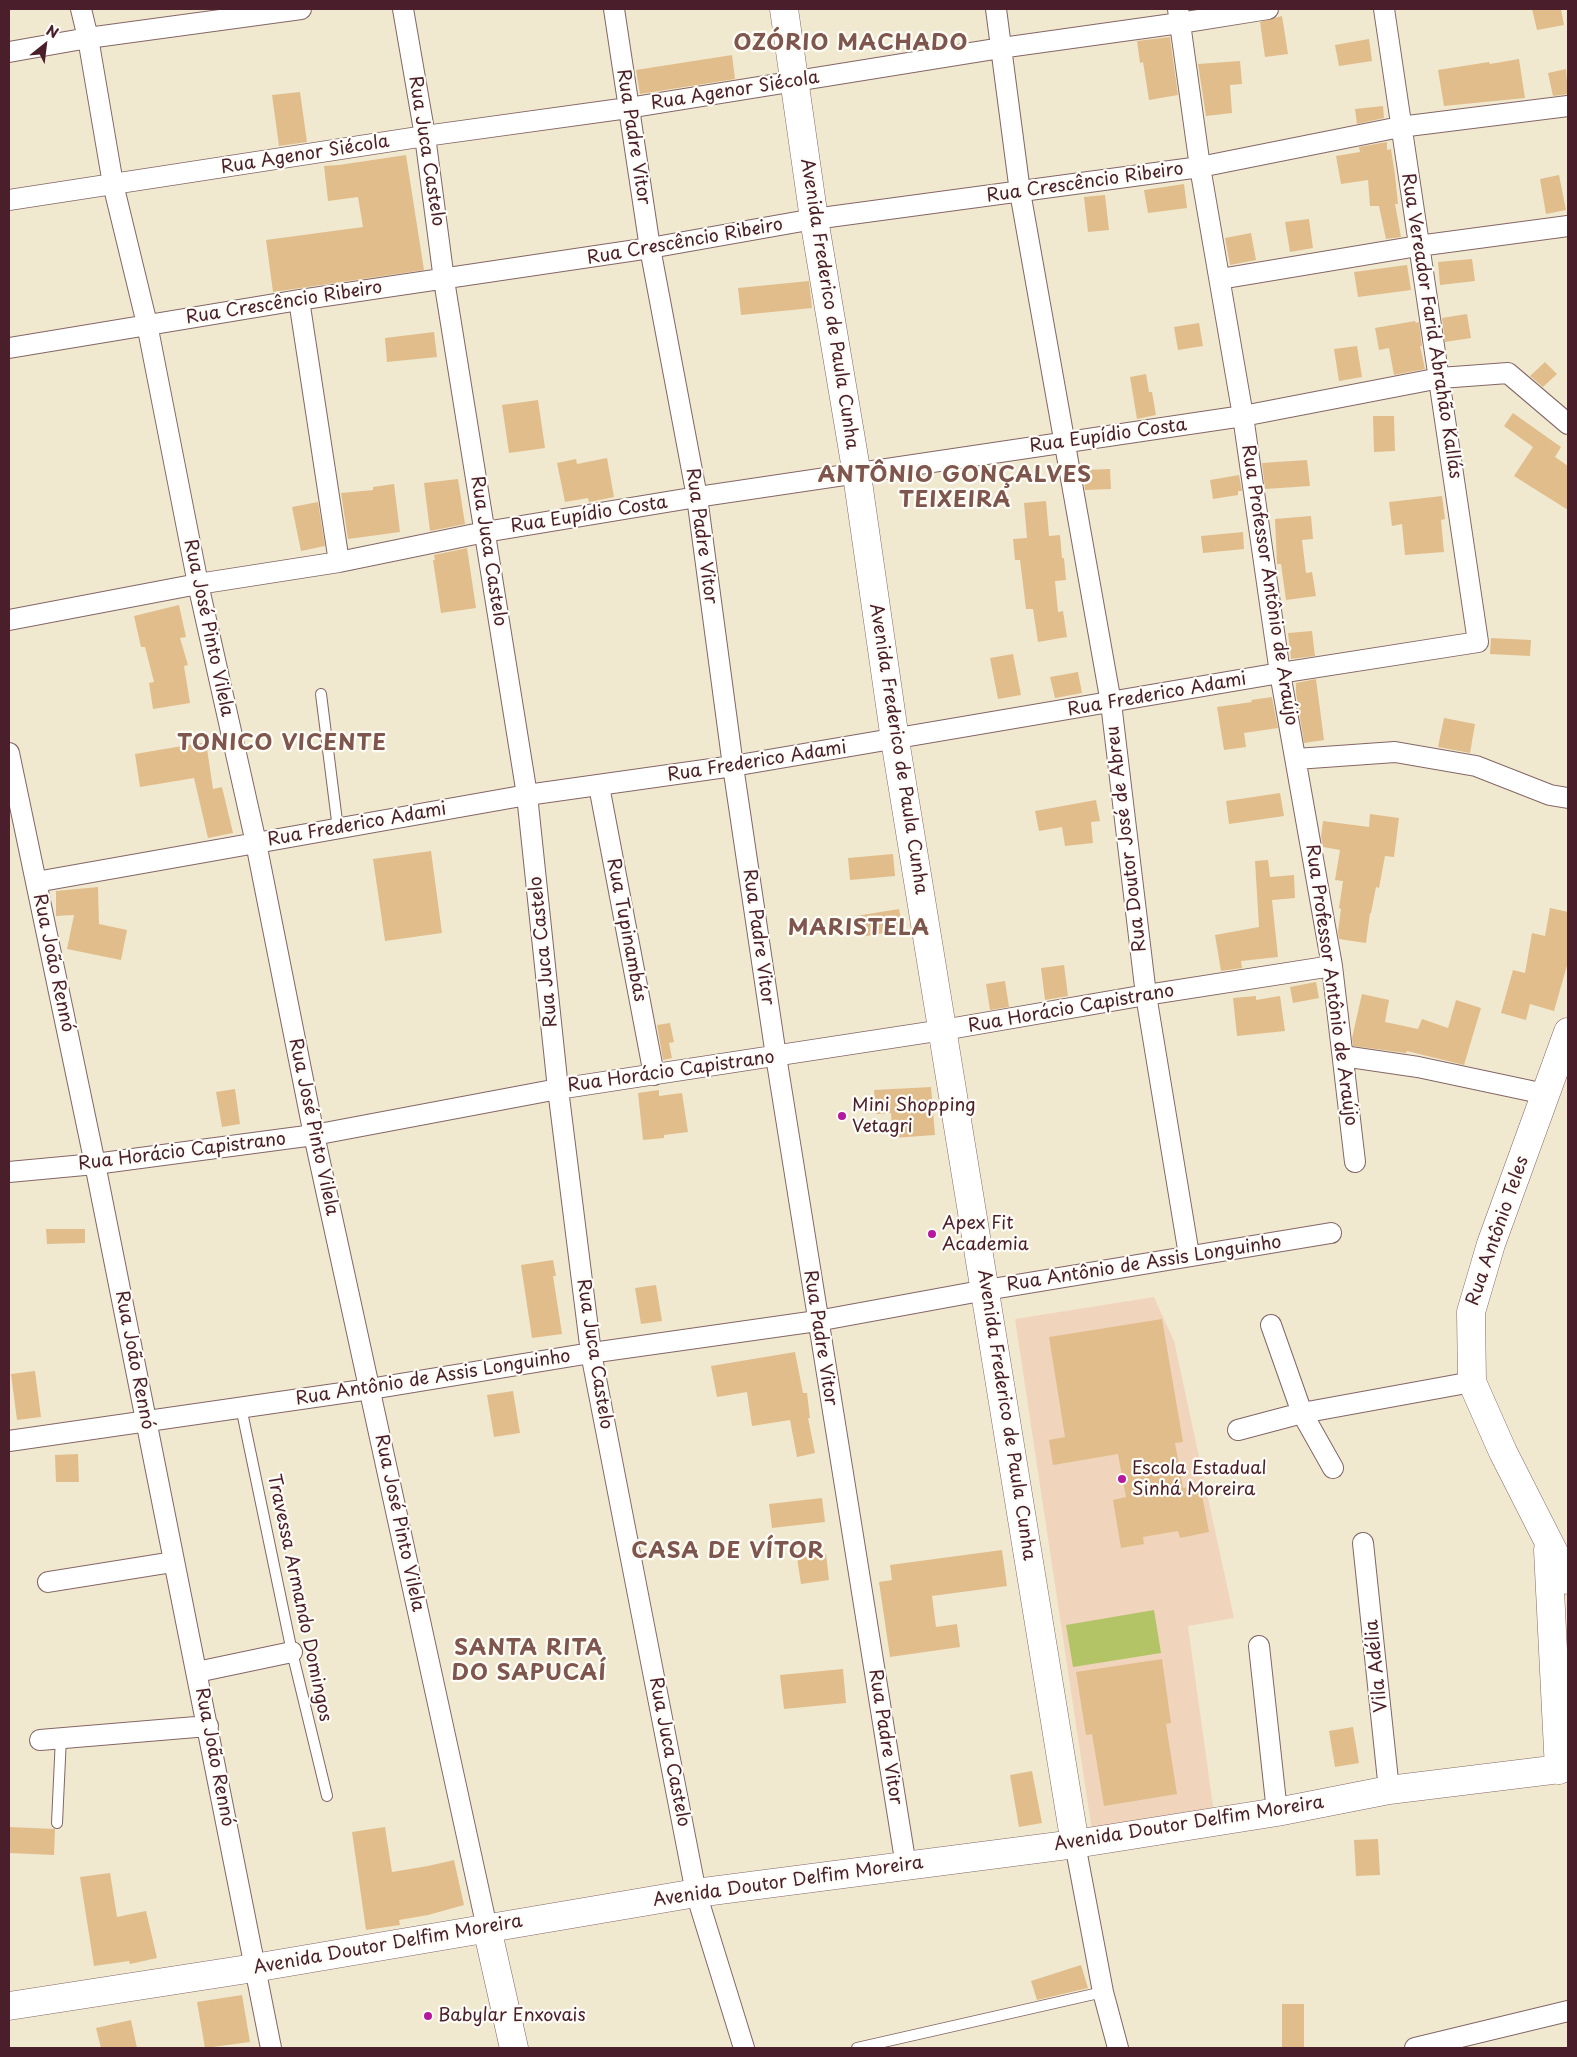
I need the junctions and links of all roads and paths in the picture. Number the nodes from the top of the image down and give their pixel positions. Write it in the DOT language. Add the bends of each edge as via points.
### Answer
graph roads {
  1 [pos="81,9"];
  2 [pos="301,9"];
  3 [pos="403,9"];
  4 [pos="614,9"];
  5 [pos="784,9"];
  6 [pos="996,9"];
  7 [pos="1268,9"];
  8 [pos="1384,9"];
  9 [pos="1179,16"];
  10 [pos="88,38"];
  11 [pos="1001,48"];
  12 [pos="9,52"];
  13 [pos="796,82"];
  14 [pos="1568,106"];
  15 [pos="628,108"];
  16 [pos="1400,127"];
  17 [pos="425,136"];
  18 [pos="1200,167"];
  19 [pos="113,184"];
  20 [pos="1020,192"];
  21 [pos="9,200"];
  22 [pos="814,220"];
  23 [pos="1568,226"];
  24 [pos="1418,246"];
  25 [pos="650,248"];
  26 [pos="1220,279"];
  27 [pos="444,280"];
  28 [pos="299,300"];
  29 [pos="147,324"];
  30 [pos="9,348"];
  31 [pos="1440,378"];
  32 [pos="1243,416"];
  33 [pos="1568,424"];
  34 [pos="1065,442"];
  35 [pos="857,475"];
  36 [pos="697,497"];
  37 [pos="485,532"];
  38 [pos="339,562"];
  39 [pos="198,584"];
  40 [pos="9,620"];
  41 [pos="1478,642"];
  42 [pos="1280,673"];
  43 [pos="321,694"];
  44 [pos="1111,703"];
  45 [pos="895,740"];
  46 [pos="9,754"];
  47 [pos="1296,759"];
  48 [pos="733,766"];
  49 [pos="599,786"];
  50 [pos="527,795"];
  51 [pos="1568,798"];
  52 [pos="338,829"];
  53 [pos="256,843"];
  54 [pos="36,882"];
  55 [pos="1332,966"];
  56 [pos="1146,995"];
  57 [pos="943,1030"];
  58 [pos="1568,1032"];
  59 [pos="776,1056"];
  60 [pos="1344,1056"];
  61 [pos="654,1075"];
  62 [pos="558,1089"];
  63 [pos="1545,1094"];
  64 [pos="314,1135"];
  65 [pos="1355,1162"];
  66 [pos="95,1164"];
  67 [pos="9,1172"];
  68 [pos="1331,1233"];
  69 [pos="1189,1255"];
  70 [pos="986,1290"];
  71 [pos="817,1322"];
  72 [pos="1271,1324"];
  73 [pos="591,1353"];
  74 [pos="1472,1382"];
  75 [pos="370,1389"];
  76 [pos="241,1407"];
  77 [pos="1302,1413"];
  78 [pos="146,1422"];
  79 [pos="1238,1430"];
  80 [pos="9,1441"];
  81 [pos="1333,1468"];
  82 [pos="1548,1541"];
  83 [pos="1363,1543"];
  84 [pos="173,1562"];
  85 [pos="1568,1580"];
  86 [pos="48,1582"];
  87 [pos="1259,1646"];
  88 [pos="292,1652"];
  89 [pos="197,1672"];
  90 [pos="208,1726"];
  91 [pos="61,1737"];
  92 [pos="40,1740"];
  93 [pos="1564,1769"];
  94 [pos="1389,1790"];
  95 [pos="327,1796"];
  96 [pos="1277,1812"];
  97 [pos="58,1823"];
  98 [pos="1075,1844"];
  99 [pos="906,1866"];
  100 [pos="696,1893"];
  101 [pos="486,1928"];
  102 [pos="254,1968"];
  103 [pos="1103,1992"];
  104 [pos="9,2006"];
  105 [pos="1568,2012"];
  106 [pos="271,2048"];
  107 [pos="514,2048"];
  108 [pos="744,2048"];
  109 [pos="857,2048"];
  110 [pos="1118,2048"];
  111 [pos="1415,2048"];
  1 -- 10 [label="street, Rua José Pinto Vilela"];
  2 -- 10 [label="street"];
  3 -- 17 [label="street, Rua Juca Castelo"];
  4 -- 15 [label="street, Rua Padre Vitor"];
  5 -- 13 [label="main road, Avenida Frederico de Paula Cunha"];
  6 -- 11 [label="street, Rua Doutor José de Abreu"];
  7 -- 9 [label="street, Rua Agenor Siécola"];
  8 -- 16 [label="street, Rua Vereador Farid Abrahão Kallás"];
  9 -- 11 [label="street, Rua Agenor Siécola"];
  9 -- 18 [label="street, Rua Professor Antônio de Araújo"];
  10 -- 12 [label="street"];
  10 -- 19 [label="street, Rua José Pinto Vilela"];
  11 -- 13 [label="street, Rua Agenor Siécola"];
  11 -- 20 [label="street, Rua Doutor José de Abreu"];
  13 -- 15 [label="street, Rua Agenor Siécola"];
  13 -- 22 [label="main road, Avenida Frederico de Paula Cunha"];
  14 -- 16 [label="street, Rua Crescêncio Ribeiro"];
  15 -- 17 [label="street, Rua Agenor Siécola"];
  15 -- 25 [label="street, Rua Padre Vitor"];
  16 -- 18 [label="street, Rua Crescêncio Ribeiro"];
  16 -- 24 [label="street, Rua Vereador Farid Abrahão Kallás"];
  17 -- 19 [label="street, Rua Agenor Siécola"];
  17 -- 27 [label="street, Rua Juca Castelo"];
  18 -- 20 [label="street, Rua Crescêncio Ribeiro"];
  18 -- 26 [label="street, Rua Professor Antônio de Araújo"];
  19 -- 21 [label="street, Rua Agenor Siécola"];
  19 -- 29 [label="street, Rua José Pinto Vilela"];
  20 -- 22 [label="street, Rua Crescêncio Ribeiro"];
  20 -- 34 [label="street, Rua Doutor José de Abreu"];
  22 -- 25 [label="street, Rua Crescêncio Ribeiro"];
  22 -- 35 [label="main road, Avenida Frederico de Paula Cunha"];
  23 -- 24 [label="street"];
  24 -- 26 [label="street"];
  24 -- 31 [label="street, Rua Vereador Farid Abrahão Kallás"];
  25 -- 27 [label="street, Rua Crescêncio Ribeiro"];
  25 -- 36 [label="street, Rua Padre Vitor"];
  26 -- 32 [label="street, Rua Professor Antônio de Araújo"];
  27 -- 28 [label="street, Rua Crescêncio Ribeiro"];
  27 -- 37 [label="street, Rua Juca Castelo"];
  28 -- 29 [label="street, Rua Crescêncio Ribeiro"];
  28 -- 38 [label="street"];
  29 -- 30 [label="street, Rua Crescêncio Ribeiro"];
  29 -- 39 [label="street, Rua José Pinto Vilela"];
  31 -- 32 [label="street, Rua Eupídio Costa"];
  31 -- 33 [label="street, Rua Eupídio Costa" via="1508,373"];
  31 -- 41 [label="street, Rua Vereador Farid Abrahão Kallás"];
  32 -- 34 [label="street, Rua Eupídio Costa"];
  32 -- 42 [label="street, Rua Professor Antônio de Araújo"];
  34 -- 35 [label="street, Rua Eupídio Costa"];
  34 -- 44 [label="street, Rua Doutor José de Abreu"];
  35 -- 36 [label="street, Rua Eupídio Costa"];
  35 -- 45 [label="main road, Avenida Frederico de Paula Cunha"];
  36 -- 37 [label="street, Rua Eupídio Costa"];
  36 -- 48 [label="street, Rua Padre Vitor"];
  37 -- 38 [label="street, Rua Eupídio Costa"];
  37 -- 50 [label="street, Rua Juca Castelo"];
  38 -- 39 [label="street, Rua Eupídio Costa"];
  39 -- 40 [label="street, Rua Eupídio Costa"];
  39 -- 53 [label="street, Rua José Pinto Vilela"];
  41 -- 42 [label="street, Rua Frederico Adami"];
  42 -- 44 [label="street, Rua Frederico Adami"];
  42 -- 47 [label="street, Rua Professor Antônio de Araújo"];
  43 -- 52 [label="lane"];
  44 -- 45 [label="street, Rua Frederico Adami"];
  44 -- 56 [label="street, Rua Doutor José de Abreu"];
  45 -- 48 [label="street, Rua Frederico Adami"];
  45 -- 57 [label="main road, Avenida Frederico de Paula Cunha"];
  46 -- 54 [label="street, Rua João Rennó"];
  47 -- 51 [label="street" via="1395,752 1476,766 1550,795"];
  47 -- 55 [label="street, Rua Professor Antônio de Araújo"];
  48 -- 49 [label="street, Rua Frederico Adami"];
  48 -- 59 [label="street, Rua Padre Vitor"];
  49 -- 50 [label="street, Rua Frederico Adami"];
  49 -- 61 [label="street, Rua Tupinambás"];
  50 -- 52 [label="street, Rua Frederico Adami"];
  50 -- 62 [label="street, Rua Juca Castelo"];
  52 -- 53 [label="street, Rua Frederico Adami"];
  53 -- 54 [label="street, Rua Frederico Adami"];
  53 -- 64 [label="street, Rua José Pinto Vilela"];
  54 -- 66 [label="street, Rua João Rennó"];
  55 -- 56 [label="street, Rua Horácio Capistrano"];
  55 -- 60 [label="street, Rua Professor Antônio de Araújo"];
  56 -- 57 [label="street, Rua Horácio Capistrano"];
  56 -- 69 [label="street, Rua Doutor José de Abreu"];
  57 -- 59 [label="street, Rua Horácio Capistrano"];
  57 -- 70 [label="main road, Avenida Frederico de Paula Cunha"];
  58 -- 63 [label="main road, Rua Antônio Teles"];
  59 -- 61 [label="street, Rua Horácio Capistrano"];
  59 -- 71 [label="street, Rua Padre Vitor"];
  60 -- 63 [label="street" via="1418,1067"];
  60 -- 65 [label="street, Rua Professor Antônio de Araújo"];
  61 -- 62 [label="street, Rua Horácio Capistrano"];
  62 -- 64 [label="street, Rua Horácio Capistrano"];
  62 -- 73 [label="street, Rua Juca Castelo"];
  63 -- 74 [label="main road, Rua Antônio Teles" via="1475,1293 1471,1312"];
  64 -- 66 [label="street, Rua Horácio Capistrano"];
  64 -- 75 [label="street, Rua José Pinto Vilela"];
  66 -- 67 [label="street, Rua Horácio Capistrano"];
  66 -- 78 [label="street, Rua João Rennó"];
  68 -- 69 [label="street, Rua Antônio de Assis Longuinho"];
  69 -- 70 [label="street, Rua Antônio de Assis Longuinho"];
  70 -- 71 [label="street, Rua Antônio de Assis Longuinho"];
  70 -- 98 [label="main road, Avenida Frederico de Paula Cunha"];
  71 -- 73 [label="street, Rua Antônio de Assis Longuinho"];
  71 -- 99 [label="street, Rua Padre Vitor"];
  72 -- 77 [label="street"];
  73 -- 75 [label="street, Rua Antônio de Assis Longuinho"];
  73 -- 100 [label="street, Rua Juca Castelo"];
  74 -- 77 [label="street"];
  74 -- 82 [label="main road, Rua Antônio Teles"];
  75 -- 76 [label="street, Rua Antônio de Assis Longuinho"];
  75 -- 101 [label="street, Rua José Pinto Vilela"];
  76 -- 78 [label="street, Rua Antônio de Assis Longuinho"];
  76 -- 88 [label="lane, Travessa Armando Domingos"];
  77 -- 79 [label="street"];
  77 -- 81 [label="street"];
  78 -- 80 [label="street, Rua Antônio de Assis Longuinho"];
  78 -- 84 [label="street, Rua João Rennó"];
  82 -- 85 [label="main road, Rua Antônio Teles"];
  82 -- 93 [label="main road, Rua Antônio Teles"];
  83 -- 94 [label="street, Vila Adélia"];
  84 -- 86 [label="street"];
  84 -- 89 [label="street, Rua João Rennó"];
  87 -- 96 [label="street"];
  88 -- 89 [label="street"];
  88 -- 95 [label="lane, Travessa Armando Domingos"];
  89 -- 90 [label="street, Rua João Rennó"];
  90 -- 91 [label="street"];
  90 -- 102 [label="street, Rua João Rennó"];
  91 -- 92 [label="street"];
  91 -- 97 [label="lane"];
  93 -- 94 [label="main road, Avenida Doutor Delfim Moreira"];
  94 -- 96 [label="main road, Avenida Doutor Delfim Moreira"];
  96 -- 98 [label="main road, Avenida Doutor Delfim Moreira"];
  98 -- 99 [label="main road, Avenida Doutor Delfim Moreira"];
  98 -- 103 [label="street"];
  99 -- 100 [label="main road, Avenida Doutor Delfim Moreira"];
  100 -- 101 [label="main road, Avenida Doutor Delfim Moreira"];
  100 -- 108 [label="street, Rua Juca Castelo"];
  101 -- 102 [label="main road, Avenida Doutor Delfim Moreira"];
  101 -- 107 [label="main road"];
  102 -- 104 [label="main road, Avenida Doutor Delfim Moreira"];
  102 -- 106 [label="street, Rua João Rennó"];
  103 -- 109 [label="lane"];
  103 -- 110 [label="street"];
  105 -- 111 [label="street"];
}
